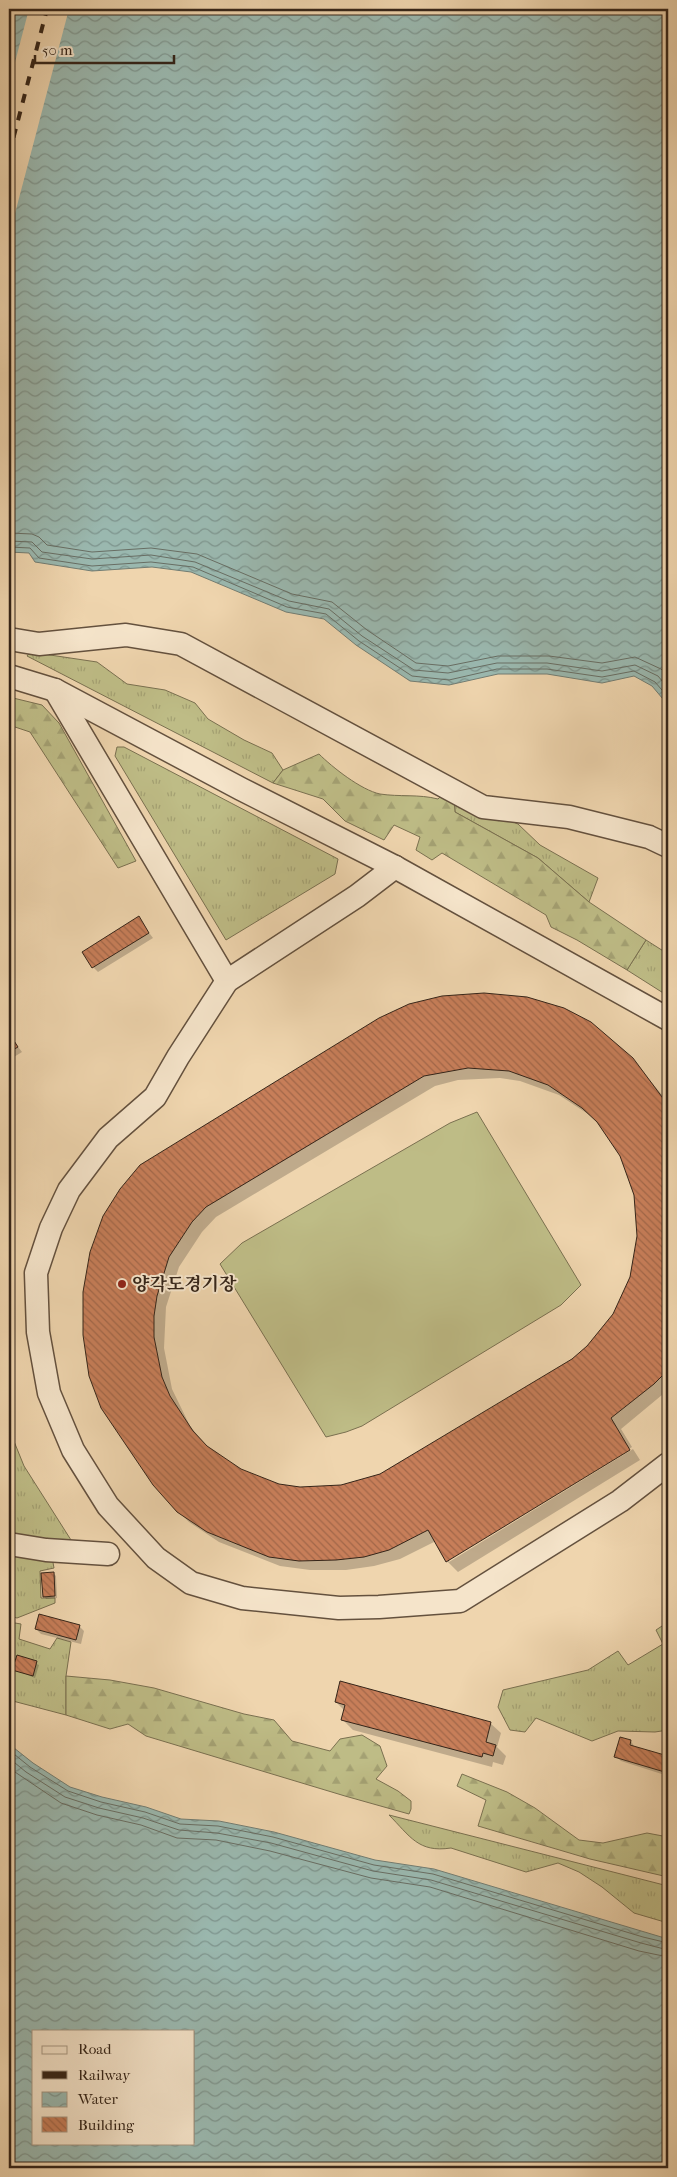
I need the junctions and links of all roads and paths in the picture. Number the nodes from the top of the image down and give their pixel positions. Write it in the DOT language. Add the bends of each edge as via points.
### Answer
graph roads {
  1 [pos="9,639"];
  2 [pos="9,676"];
  3 [pos="54,690"];
  4 [pos="668,846"];
  5 [pos="395,866"];
  6 [pos="227,981"];
  7 [pos="668,1019"];
  8 [pos="668,1464"];
  9 [pos="9,1544"];
  10 [pos="108,1554"];
  1 -- 4 [label="street" via="39,644 126,635 182,644 483,807 569,817 649,837"];
  2 -- 3 [label="street"];
  3 -- 5 [label="street"];
  3 -- 6 [label="street"];
  5 -- 6 [label="street" via="357,896"];
  5 -- 7 [label="street"];
  6 -- 8 [label="street" via="155,1097 108,1138 69,1190 51,1228 36,1273 38,1332 49,1392 74,1450 108,1506 156,1558 191,1583 242,1598 339,1608 379,1608 460,1601 620,1501"];
  9 -- 10 [label="street"];
}
